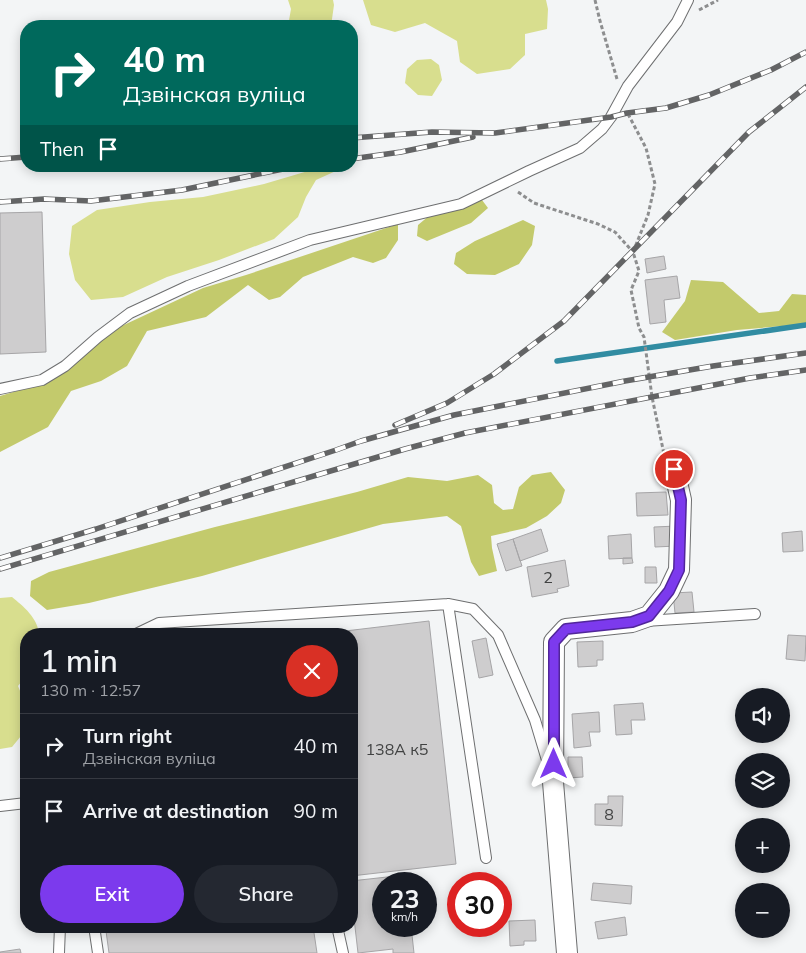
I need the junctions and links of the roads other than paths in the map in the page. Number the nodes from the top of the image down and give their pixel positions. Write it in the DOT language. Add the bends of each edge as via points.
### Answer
graph roads {
  1 [pos="688,0"];
  2 [pos="0,389"];
  3 [pos="674,469"];
  4 [pos="448,604"];
  5 [pos="755,614"];
  6 [pos="632,622"];
  7 [pos="149,628"];
  8 [pos="554,782"];
  9 [pos="20,804"];
  10 [pos="0,806"];
  11 [pos="486,858"];
  12 [pos="60,933"];
  13 [pos="95,933"];
  14 [pos="339,933"];
  15 [pos="59,953"];
  16 [pos="98,953"];
  17 [pos="343,953"];
  18 [pos="567,953"];
  1 -- 2 [label="lane" via="677,22 628,86 611,117 580,148 461,204 310,240 188,286 130,313 65,366 42,380"];
  3 -- 6 [label="street" via="681,500 679,570 669,591 649,616"];
  4 -- 7 [label="lane" via="159,623"];
  4 -- 8 [label="lane" via="473,608 498,634 535,720"];
  4 -- 11 [label="lane"];
  5 -- 6 [label="lane"];
  6 -- 8 [label="street" via="566,629 554,642"];
  8 -- 18 [label="street"];
  9 -- 10 [label="lane"];
  12 -- 15 [label="lane"];
  13 -- 16 [label="lane"];
  14 -- 17 [label="lane"];
}
